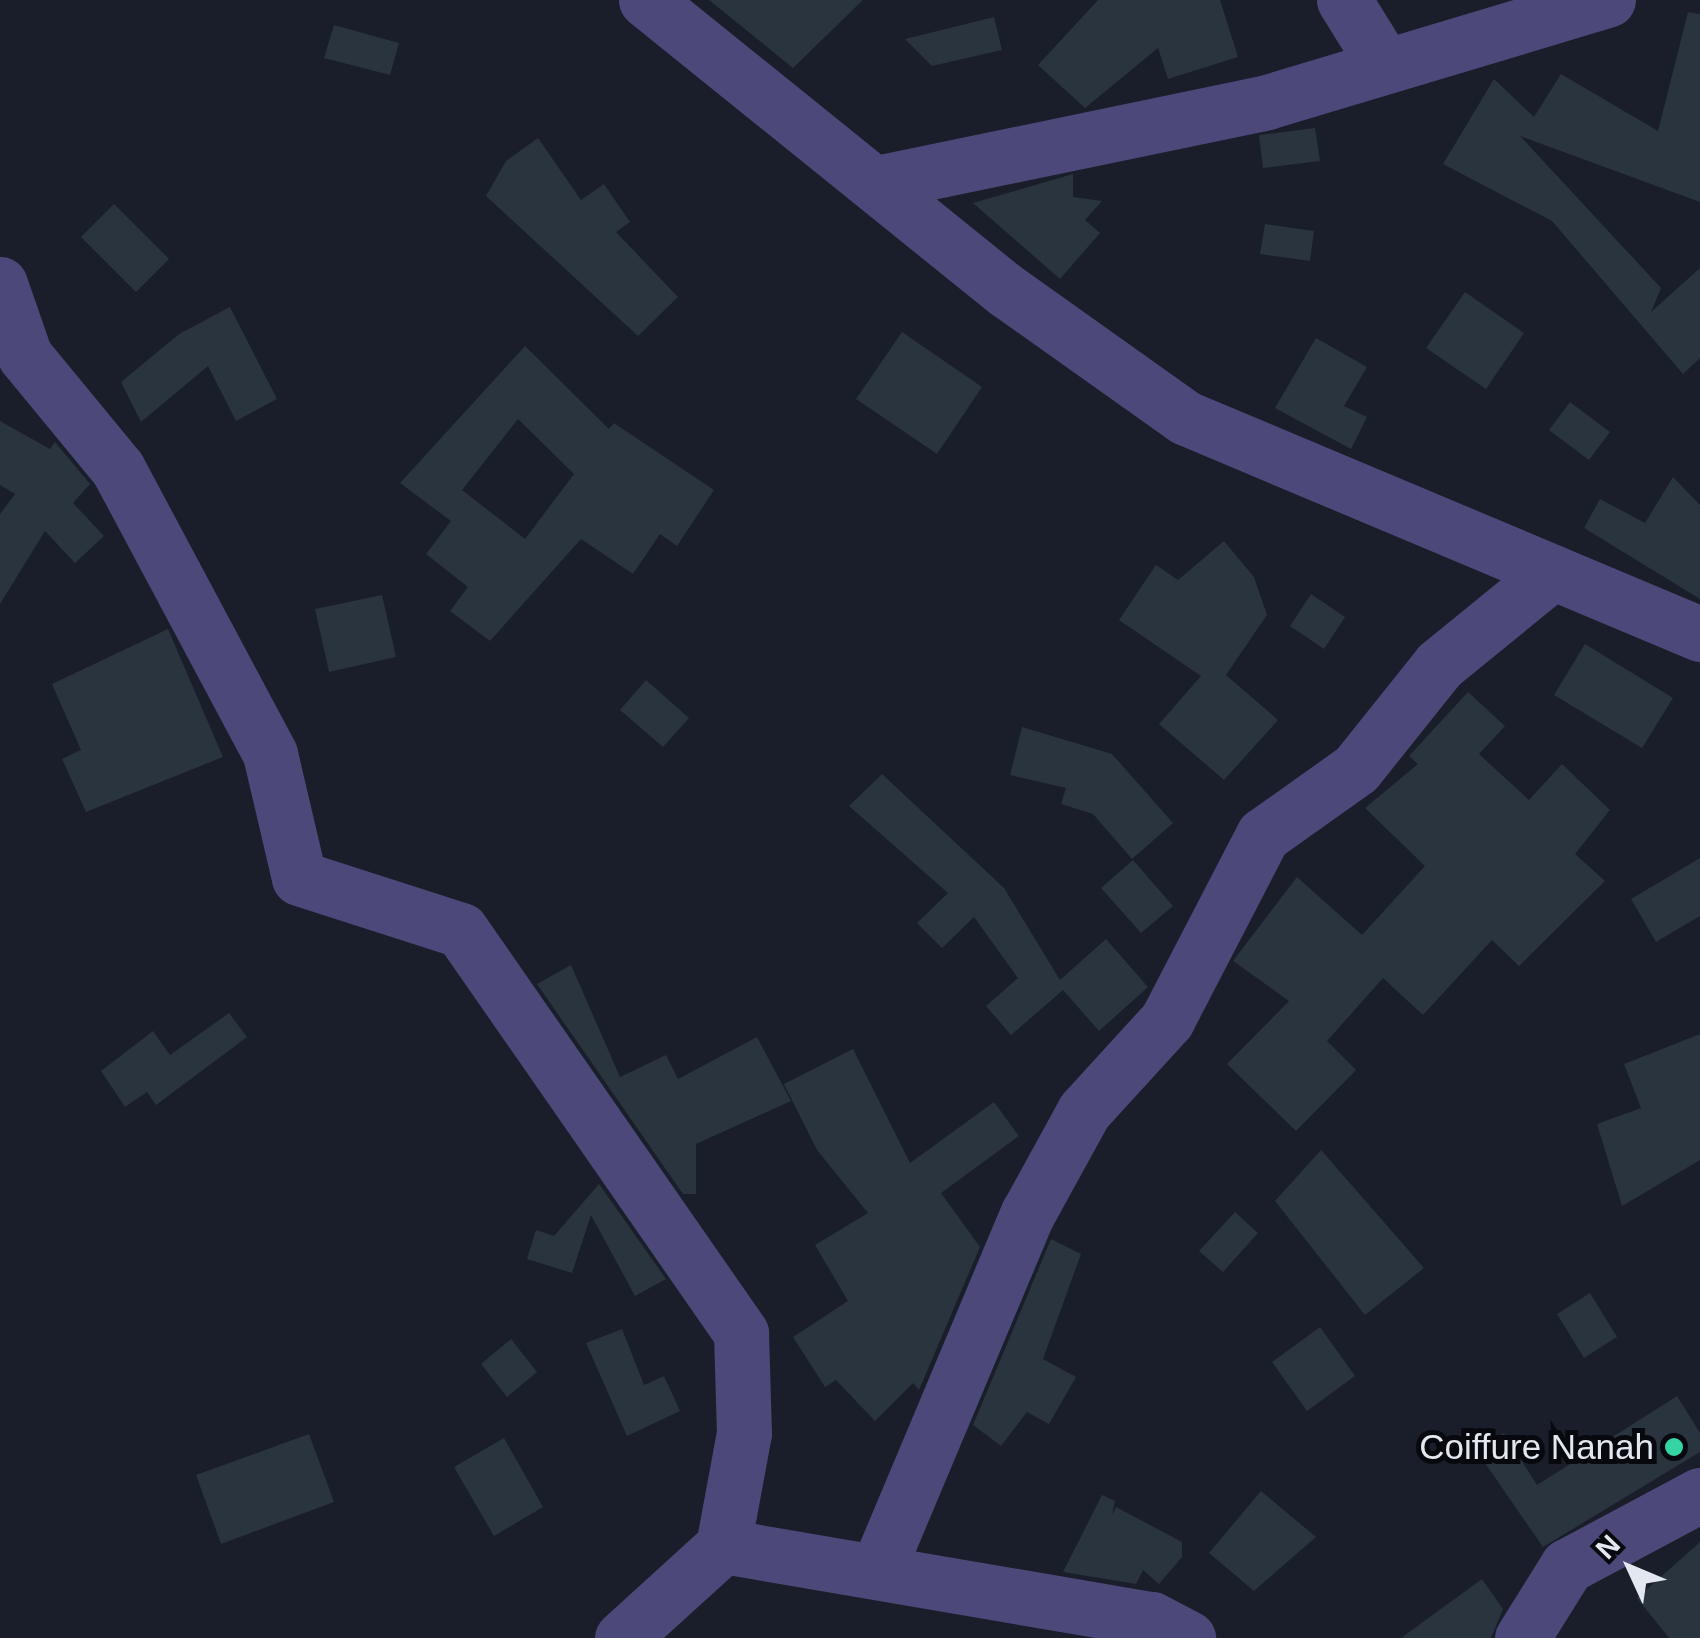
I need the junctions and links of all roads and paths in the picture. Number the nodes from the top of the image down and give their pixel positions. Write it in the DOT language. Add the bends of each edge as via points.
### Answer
graph roads {
  1 [pos="646,0"];
  2 [pos="1344,0"];
  3 [pos="1608,0"];
  4 [pos="1383,62"];
  5 [pos="877,183"];
  6 [pos="0,284"];
  7 [pos="1553,572"];
  8 [pos="1700,634"];
  9 [pos="1700,1495"];
  10 [pos="722,1546"];
  11 [pos="878,1568"];
  12 [pos="622,1638"];
  13 [pos="1188,1638"];
  14 [pos="1522,1638"];
  1 -- 5 [label="street"];
  2 -- 4 [label="street"];
  3 -- 4 [label="street"];
  4 -- 5 [label="street" via="1267,102"];
  5 -- 7 [label="street" via="1186,418"];
  6 -- 10 [label="street" via="25,356 118,469 270,754 298,878 461,930 741,1332 744,1433"];
  7 -- 8 [label="street"];
  7 -- 11 [label="street" via="1439,665 1356,769 1263,835 1167,1020 1084,1111 1028,1213"];
  9 -- 14 [label="street" via="1567,1566"];
  10 -- 11 [label="street"];
  10 -- 12 [label="street"];
  11 -- 13 [label="street" via="1152,1619"];
}
